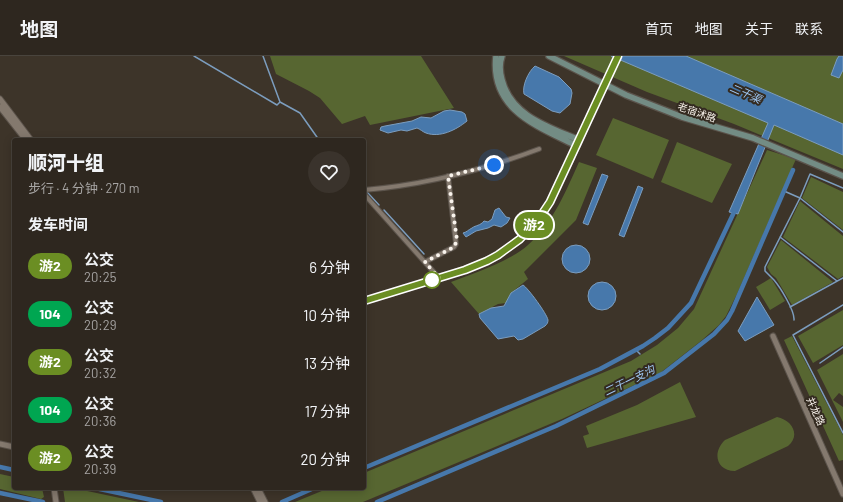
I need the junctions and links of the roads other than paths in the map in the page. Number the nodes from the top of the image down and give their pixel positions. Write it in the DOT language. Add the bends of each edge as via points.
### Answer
graph roads {
  1 [pos="496,56"];
  2 [pos="502,56"];
  3 [pos="549,56"];
  4 [pos="618,56"];
  5 [pos="0,99"];
  6 [pos="0,107"];
  7 [pos="24,138"];
  8 [pos="29,138"];
  9 [pos="578,143"];
  10 [pos="539,149"];
  11 [pos="448,176"];
  12 [pos="843,176"];
  13 [pos="366,190"];
  14 [pos="366,196"];
  15 [pos="425,262"];
  16 [pos="439,278"];
  17 [pos="366,300"];
  18 [pos="773,336"];
  19 [pos="0,444"];
  20 [pos="12,447"];
  21 [pos="54,490"];
  22 [pos="253,490"];
  23 [pos="843,494"];
  24 [pos="260,499"];
  25 [pos="56,502"];
  26 [pos="265,502"];
  1 -- 9 [label="main road" via="498,83 504,99 510,106 525,119"];
  2 -- 9 [label="main road" via="502,81 513,104 538,122"];
  3 -- 12 [label="main road, 老宿沭路" via="633,97 682,117 754,138"];
  4 -- 9 [label="main road, bridge"];
  5 -- 8 [label="street"];
  6 -- 7 [label="street"];
  9 -- 16 [label="street" via="550,202 520,239 487,261"];
  10 -- 11 [label="street" via="504,162"];
  11 -- 13 [label="street"];
  11 -- 15 [label="street" via="456,244"];
  14 -- 15 [label="street"];
  15 -- 16 [label="street"];
  16 -- 17 [label="street"];
  18 -- 23 [label="street, 井龙路"];
  19 -- 20 [label="street"];
  21 -- 25 [label="street"];
  22 -- 24 [label="street"];
  24 -- 26 [label="street"];
}
